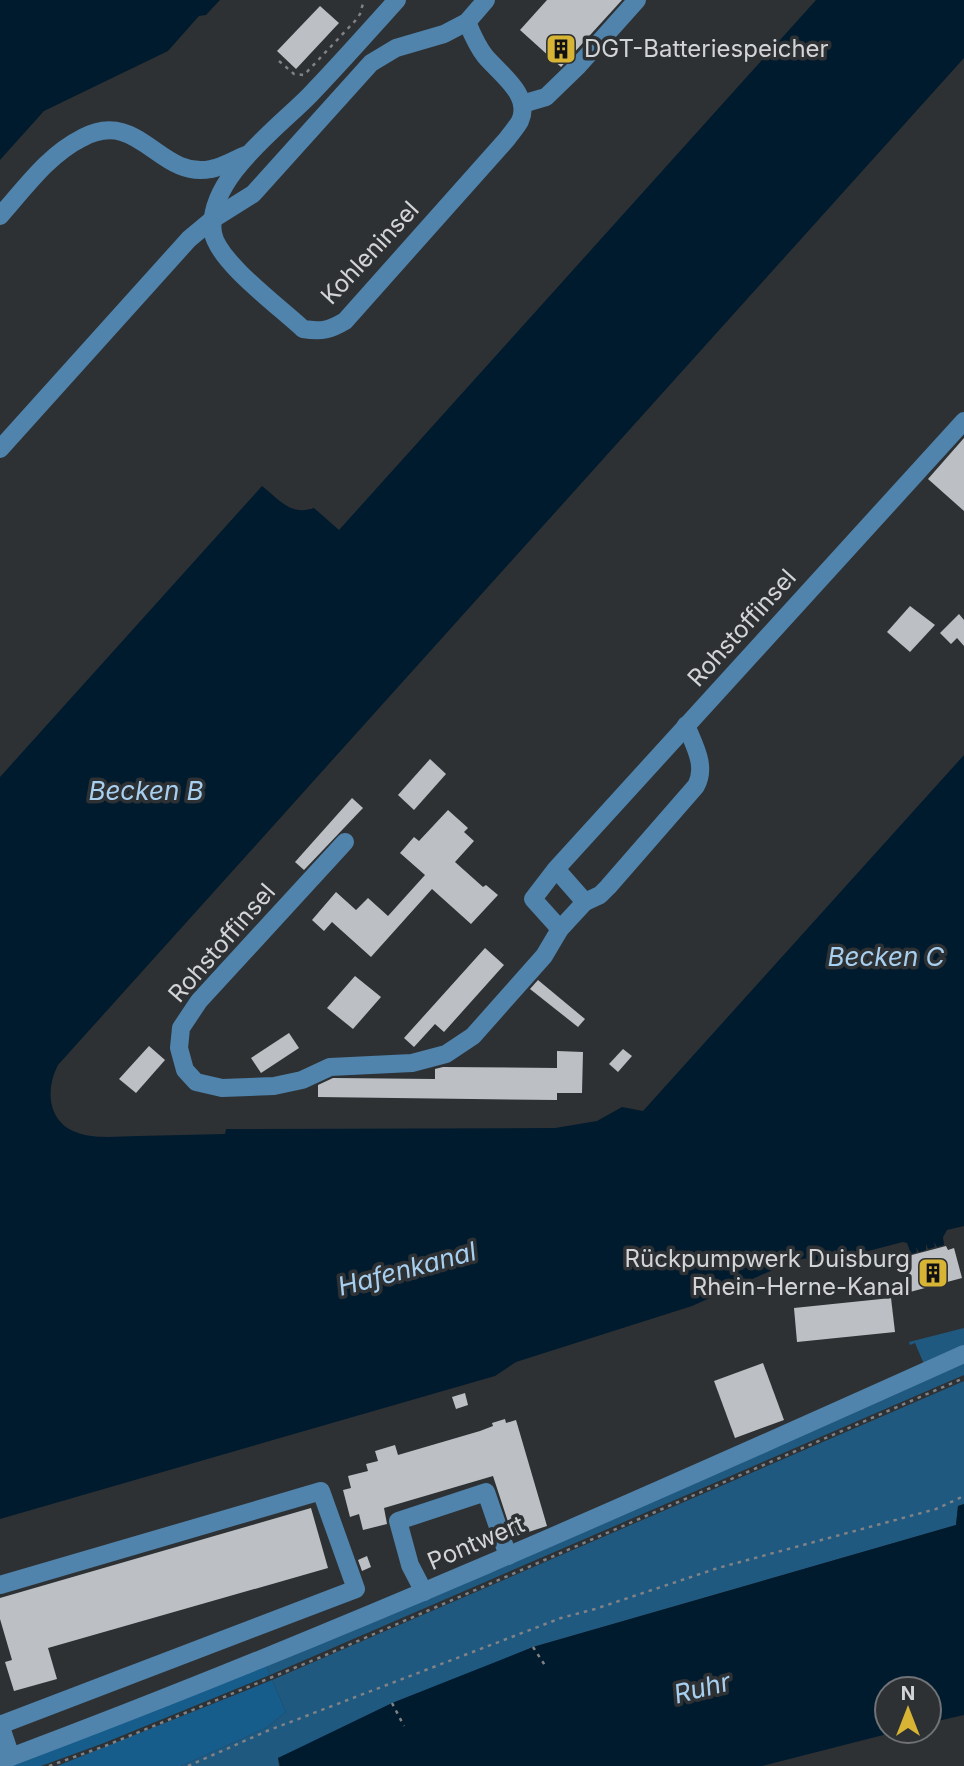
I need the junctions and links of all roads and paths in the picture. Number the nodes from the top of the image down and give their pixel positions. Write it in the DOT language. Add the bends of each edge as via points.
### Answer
graph roads {
  1 [pos="364,0"];
  2 [pos="397,0"];
  3 [pos="486,0"];
  4 [pos="637,0"];
  5 [pos="467,22"];
  6 [pos="279,61"];
  7 [pos="312,93"];
  8 [pos="522,104"];
  9 [pos="333,105"];
  10 [pos="246,155"];
  11 [pos="0,216"];
  12 [pos="213,219"];
  13 [pos="964,421"];
  14 [pos="0,449"];
  15 [pos="686,725"];
  16 [pos="345,842"];
  17 [pos="556,869"];
  18 [pos="585,902"];
  19 [pos="561,929"];
  20 [pos="964,1354"];
  21 [pos="964,1378"];
  22 [pos="964,1496"];
  23 [pos="508,1556"];
  24 [pos="0,1585"];
  25 [pos="424,1592"];
  26 [pos="533,1647"];
  27 [pos="546,1667"];
  28 [pos="392,1703"];
  29 [pos="0,1725"];
  30 [pos="404,1726"];
  31 [pos="5,1759"];
  32 [pos="49,1766"];
  33 [pos="188,1766"];
  1 -- 6 [label="path" via="355,21 304,75 295,74"];
  2 -- 7 [label="street"];
  3 -- 5 [label="street"];
  4 -- 8 [label="street" via="546,97"];
  5 -- 8 [label="street" via="479,47 515,88"];
  5 -- 9 [label="street" via="396,48 371,63"];
  7 -- 9 [label="street"];
  7 -- 10 [label="street"];
  8 -- 12 [label="street, Kohleninsel" via="521,119 507,139 345,321 330,330 303,329 225,259 213,235"];
  9 -- 12 [label="street" via="253,194"];
  10 -- 11 [label="street" via="211,169 191,169 174,164 131,134 98,131 52,158"];
  10 -- 12 [label="street" via="216,202"];
  12 -- 14 [label="street" via="189,239"];
  13 -- 15 [label="street, Rohstoffinsel"];
  15 -- 17 [label="street, Rohstoffinsel"];
  15 -- 18 [label="street, Rohstoffinsel" via="701,767 696,786 608,887"];
  16 -- 19 [label="street, Rohstoffinsel" via="199,1001 181,1028 179,1048 185,1070 196,1082 222,1088 274,1086 330,1067 412,1063 446,1054 473,1036 544,956"];
  17 -- 18 [label="street"];
  17 -- 19 [label="street, Rohstoffinsel" via="533,899"];
  18 -- 19 [label="street, Rohstoffinsel"];
  20 -- 23 [label="street, Pontwert"];
  21 -- 32 [label="path" via="321,1657"];
  22 -- 33 [label="path" via="936,1509 718,1568 561,1618"];
  23 -- 25 [label="street, Pontwert"];
  23 -- 25 [label="street" via="486,1492 398,1521 410,1565"];
  24 -- 29 [label="street" via="321,1491 356,1589"];
  25 -- 31 [label="street, Pontwert"];
  26 -- 27 [label="path"];
  28 -- 30 [label="path"];
  29 -- 31 [label="street"];
}
